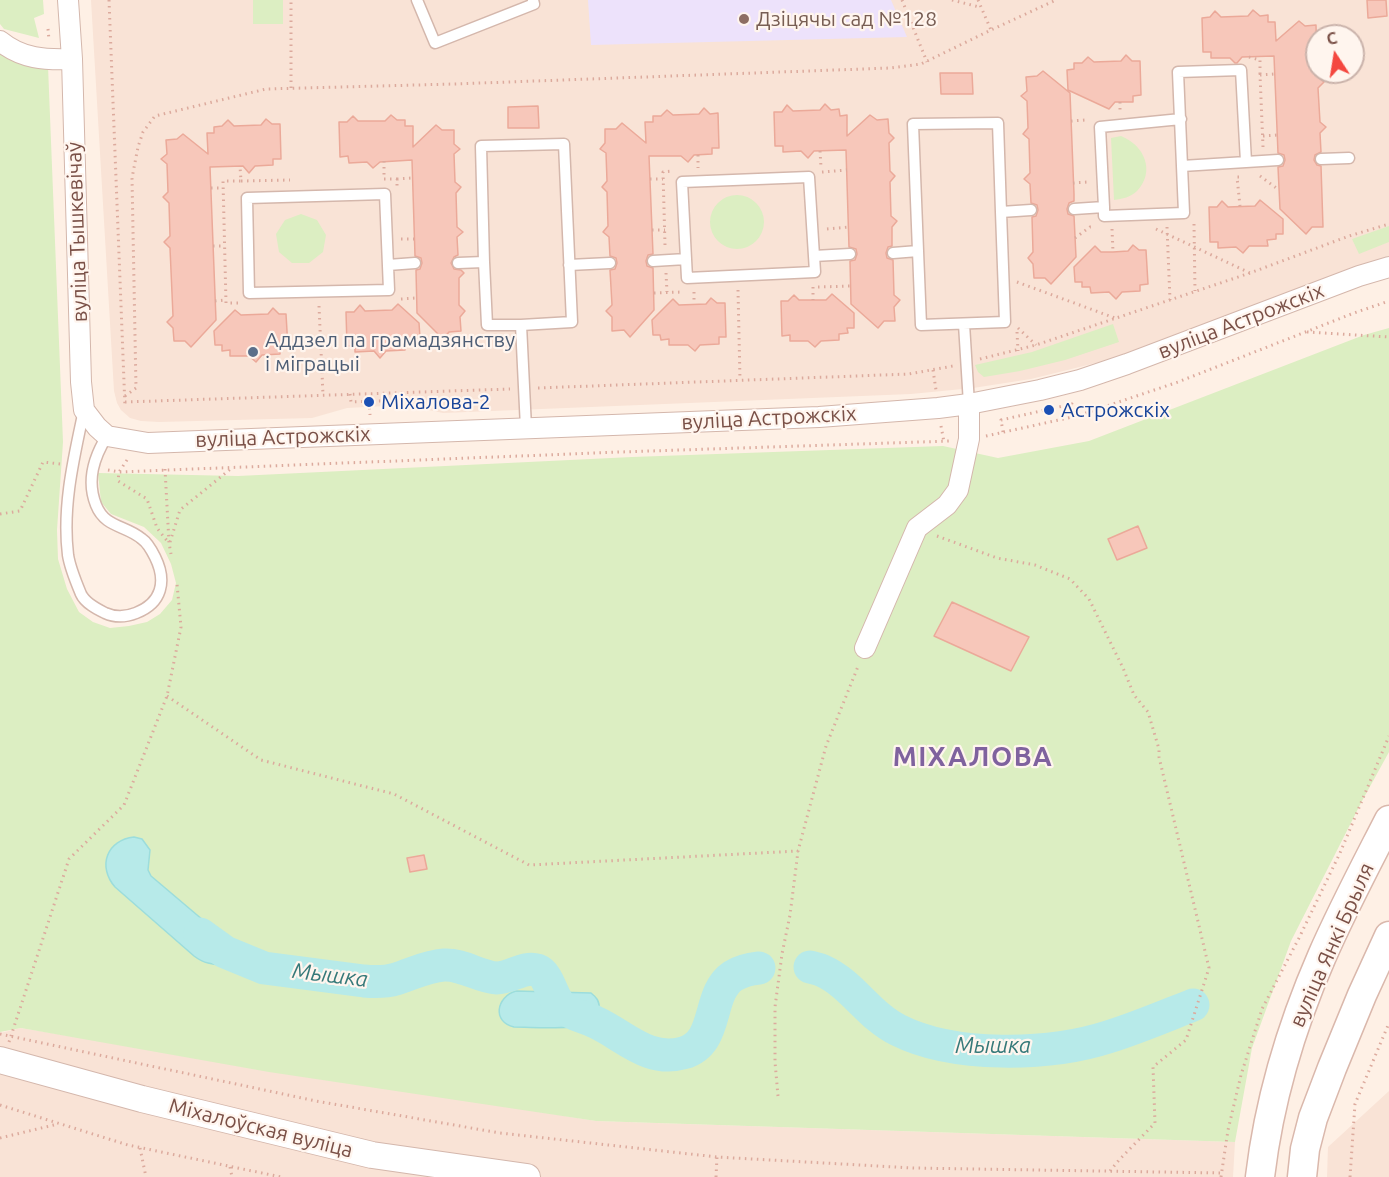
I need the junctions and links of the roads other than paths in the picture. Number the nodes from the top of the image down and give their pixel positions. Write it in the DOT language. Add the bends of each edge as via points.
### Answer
graph roads {
  1 [pos="68,0"];
  2 [pos="417,0"];
  3 [pos="533,0"];
  4 [pos="0,41"];
  5 [pos="72,59"];
  6 [pos="1180,119"];
  7 [pos="1349,158"];
  8 [pos="1321,159"];
  9 [pos="1278,160"];
  10 [pos="1246,162"];
  11 [pos="1182,166"];
  12 [pos="1104,207"];
  13 [pos="1074,209"];
  14 [pos="1031,210"];
  15 [pos="1001,212"];
  16 [pos="918,251"];
  17 [pos="893,253"];
  18 [pos="850,254"];
  19 [pos="814,256"];
  20 [pos="686,259"];
  21 [pos="653,261"];
  22 [pos="484,262"];
  23 [pos="458,263"];
  24 [pos="610,263"];
  25 [pos="388,264"];
  26 [pos="415,264"];
  27 [pos="569,264"];
  28 [pos="1389,267"];
  29 [pos="964,324"];
  30 [pos="521,326"];
  31 [pos="969,404"];
  32 [pos="84,410"];
  33 [pos="526,429"];
  34 [pos="117,438"];
  35 [pos="866,648"];
  36 [pos="1389,820"];
  37 [pos="1389,936"];
  38 [pos="0,1060"];
  39 [pos="527,1177"];
  40 [pos="1260,1177"];
  41 [pos="1302,1177"];
  1 -- 5 [label="street, вуліца Тышкевічаў"];
  2 -- 3 [label="lane" via="435,43 534,4"];
  4 -- 5 [label="street" via="25,56"];
  5 -- 32 [label="street, вуліца Тышкевічаў"];
  6 -- 10 [label="lane" via="1178,72 1240,70"];
  6 -- 11 [label="lane"];
  6 -- 12 [label="lane" via="1100,127"];
  7 -- 8 [label="lane"];
  9 -- 10 [label="lane"];
  10 -- 11 [label="lane"];
  11 -- 12 [label="lane" via="1184,213 1104,216"];
  12 -- 13 [label="lane"];
  14 -- 15 [label="lane"];
  15 -- 16 [label="lane" via="998,123 913,124"];
  15 -- 29 [label="lane" via="1005,322"];
  16 -- 17 [label="lane"];
  16 -- 29 [label="lane" via="921,325"];
  18 -- 19 [label="lane"];
  19 -- 20 [label="lane" via="815,272 687,278"];
  19 -- 20 [label="lane" via="809,177 682,182"];
  20 -- 21 [label="lane"];
  22 -- 23 [label="lane"];
  22 -- 27 [label="lane" via="481,146 564,144"];
  22 -- 30 [label="lane" via="487,326"];
  24 -- 27 [label="lane"];
  25 -- 25 [label="lane" via="389,290 249,293 248,198 385,194"];
  25 -- 26 [label="lane"];
  27 -- 30 [label="lane" via="572,322"];
  28 -- 31 [label="street, вуліца Астрожскіх" via="1080,380"];
  29 -- 31 [label="lane"];
  30 -- 33 [label="lane"];
  31 -- 33 [label="street, вуліца Астрожскіх" via="819,417"];
  31 -- 35 [label="street" via="969,439 958,490 947,505 917,528"];
  32 -- 34 [label="street" via="97,427"];
  32 -- 34 [label="lane" via="72,466 68,556 82,598 111,616 126,617 146,609 162,585 159,565 143,539 104,518 96,505 90,483 97,453"];
  33 -- 34 [label="street, вуліца Астрожскіх" via="148,443"];
  36 -- 40 [label="main road, вуліца Янкі Брыля" via="1322,956 1291,1036 1276,1085"];
  37 -- 41 [label="main road" via="1313,1118"];
  38 -- 39 [label="street, Міхалоўская вуліца" via="372,1155"];
}
